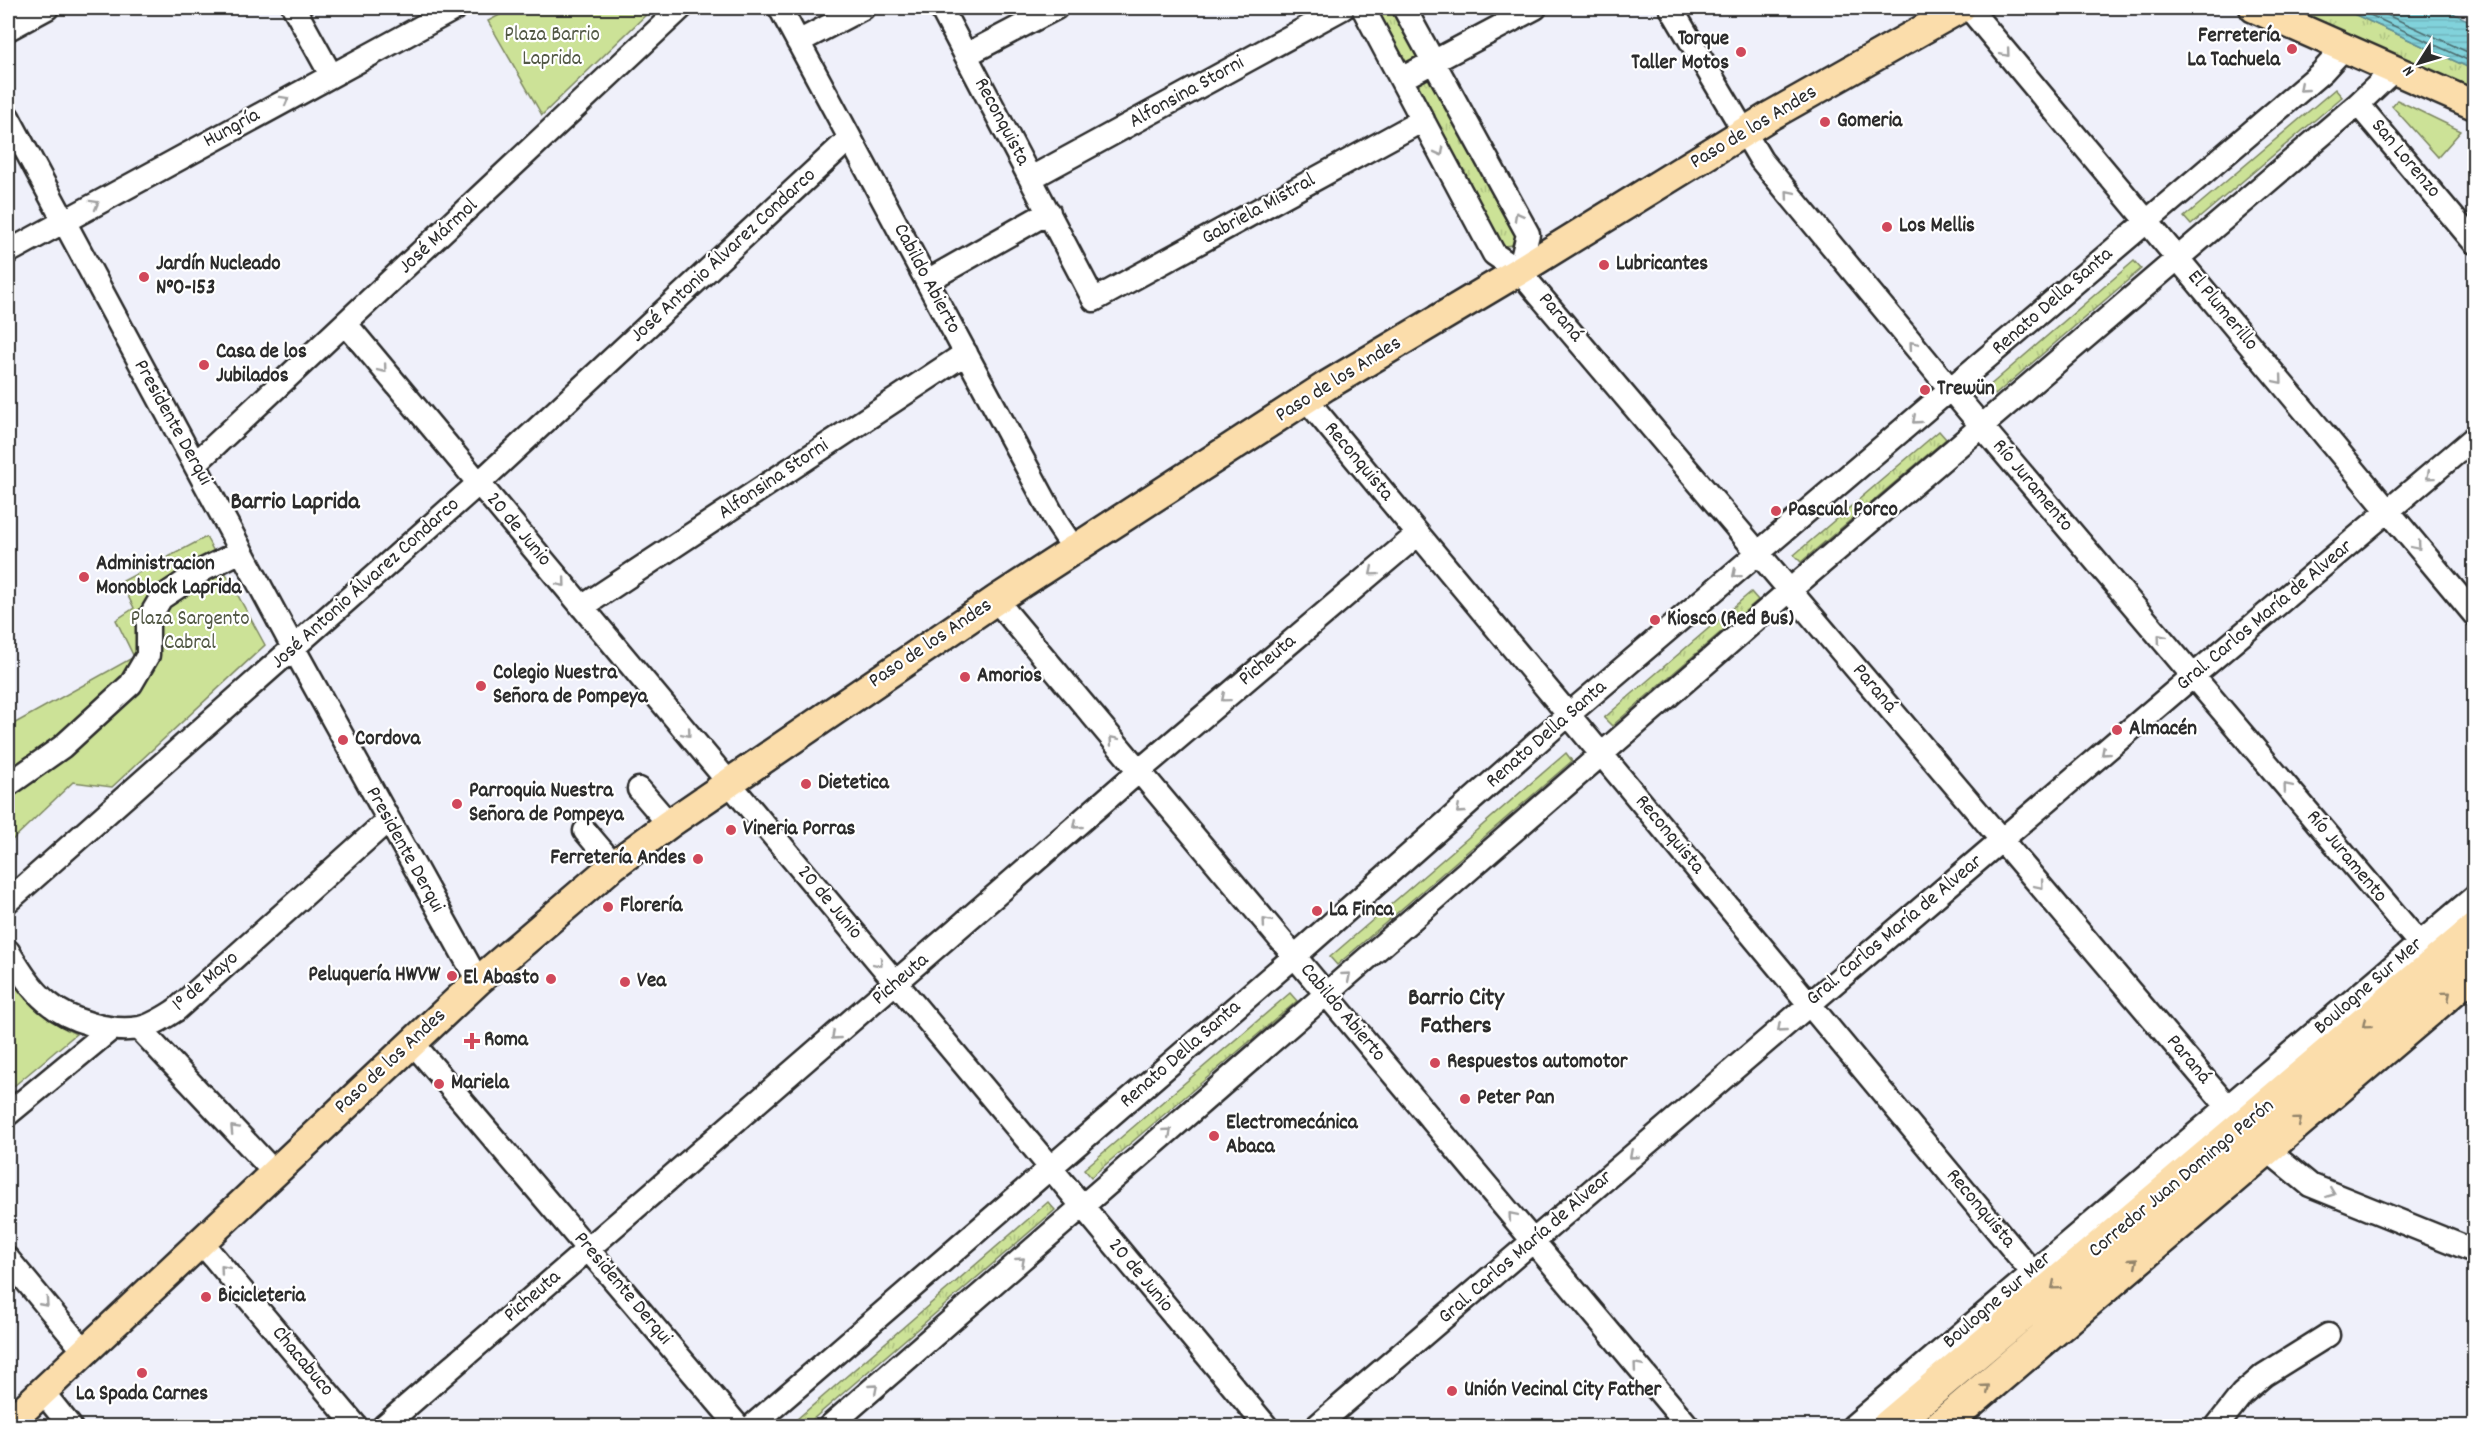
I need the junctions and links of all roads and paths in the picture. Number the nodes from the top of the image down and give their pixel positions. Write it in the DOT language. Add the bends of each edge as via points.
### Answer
graph roads {
  1 [pos="47,8"];
  2 [pos="294,8"];
  3 [pos="456,8"];
  4 [pos="681,8"];
  5 [pos="780,8"];
  6 [pos="863,8"];
  7 [pos="942,8"];
  8 [pos="1056,8"];
  9 [pos="1343,8"];
  10 [pos="1363,8"];
  11 [pos="1404,8"];
  12 [pos="1535,8"];
  13 [pos="1671,8"];
  14 [pos="1961,8"];
  15 [pos="1969,8"];
  16 [pos="2254,8"];
  17 [pos="8,29"];
  18 [pos="798,42"];
  19 [pos="2345,47"];
  20 [pos="966,55"];
  21 [pos="1434,62"];
  22 [pos="2395,69"];
  23 [pos="331,75"];
  24 [pos="1401,79"];
  25 [pos="2358,104"];
  26 [pos="2475,105"];
  27 [pos="8,117"];
  28 [pos="1423,120"];
  29 [pos="1744,133"];
  30 [pos="850,138"];
  31 [pos="1031,178"];
  32 [pos="1049,212"];
  33 [pos="64,221"];
  34 [pos="2147,221"];
  35 [pos="2475,242"];
  36 [pos="8,252"];
  37 [pos="2178,259"];
  38 [pos="1519,271"];
  39 [pos="927,281"];
  40 [pos="1095,300"];
  41 [pos="346,324"];
  42 [pos="966,353"];
  43 [pos="1951,390"];
  44 [pos="1306,399"];
  45 [pos="1982,426"];
  46 [pos="2475,438"];
  47 [pos="195,464"];
  48 [pos="479,483"];
  49 [pos="2389,512"];
  50 [pos="1418,534"];
  51 [pos="1074,549"];
  52 [pos="241,551"];
  53 [pos="1759,554"];
  54 [pos="1790,590"];
  55 [pos="996,600"];
  56 [pos="582,607"];
  57 [pos="2475,614"];
  58 [pos="294,649"];
  59 [pos="2193,676"];
  60 [pos="1569,715"];
  61 [pos="1602,755"];
  62 [pos="1139,771"];
  63 [pos="728,783"];
  64 [pos="8,785"];
  65 [pos="639,789"];
  66 [pos="387,820"];
  67 [pos="669,824"];
  68 [pos="585,831"];
  69 [pos="2002,840"];
  70 [pos="614,865"];
  71 [pos="2475,897"];
  72 [pos="8,901"];
  73 [pos="2475,931"];
  74 [pos="2420,944"];
  75 [pos="8,951"];
  76 [pos="1295,956"];
  77 [pos="2475,971"];
  78 [pos="478,981"];
  79 [pos="896,984"];
  80 [pos="1326,994"];
  81 [pos="1809,1004"];
  82 [pos="139,1028"];
  83 [pos="111,1029"];
  84 [pos="412,1042"];
  85 [pos="8,1114"];
  86 [pos="2246,1128"];
  87 [pos="1050,1168"];
  88 [pos="274,1172"];
  89 [pos="1083,1207"];
  90 [pos="201,1242"];
  91 [pos="1533,1242"];
  92 [pos="588,1250"];
  93 [pos="2475,1251"];
  94 [pos="8,1259"];
  95 [pos="2032,1272"];
  96 [pos="2328,1335"];
  97 [pos="85,1352"];
  98 [pos="42,1391"];
  99 [pos="8,1424"];
  100 [pos="70,1426"];
  101 [pos="356,1426"];
  102 [pos="384,1426"];
  103 [pos="738,1426"];
  104 [pos="752,1426"];
  105 [pos="830,1426"];
  106 [pos="1266,1426"];
  107 [pos="1317,1426"];
  108 [pos="1688,1426"];
  109 [pos="1852,1426"];
  110 [pos="1889,1426"];
  111 [pos="1941,1426"];
  112 [pos="2217,1426"];
  1 -- 17 [label="street"];
  2 -- 23 [label="street"];
  3 -- 23 [label="street, Hungría"];
  4 -- 41 [label="street, José Mármol"];
  5 -- 18 [label="street, Cabildo Abierto"];
  6 -- 18 [label="street"];
  7 -- 20 [label="street, Reconquista"];
  8 -- 20 [label="street"];
  9 -- 31 [label="street, Alfonsina Storni"];
  10 -- 24 [label="street, Paraná"];
  11 -- 21 [label="street"];
  12 -- 21 [label="street"];
  13 -- 29 [label="street, Río Juramento"];
  14 -- 29 [label="main road, Paso de los Andes"];
  15 -- 34 [label="street, El Plumerillo, one-way"];
  16 -- 19 [label="main road"];
  18 -- 30 [label="street, Cabildo Abierto"];
  19 -- 22 [label="main road"];
  19 -- 34 [label="street, Renato Della Santa, one-way" via="2322,72"];
  20 -- 31 [label="street, Reconquista"];
  21 -- 24 [label="street"];
  38 -- 21 [label="street, one-way" via="1528,234"];
  22 -- 25 [label="street"];
  22 -- 26 [label="main road"];
  33 -- 23 [label="street, Hungría, one-way"];
  24 -- 28 [label="street, Paraná"];
  25 -- 35 [label="street, San Lorenzo"];
  25 -- 37 [label="street"];
  27 -- 33 [label="street, Presidente Derqui"];
  28 -- 38 [label="street, Paraná, one-way" via="1494,254"];
  28 -- 40 [label="street, Gabriela Mistral"];
  29 -- 38 [label="main road, Paso de los Andes"];
  43 -- 29 [label="street, Río Juramento, one-way" via="1761,160"];
  30 -- 39 [label="street, Cabildo Abierto"];
  30 -- 48 [label="street, José Antonio Álvarez Condarco"];
  31 -- 32 [label="street, Reconquista"];
  32 -- 39 [label="street"];
  32 -- 40 [label="street, Reconquista"];
  33 -- 36 [label="street, Hungría"];
  33 -- 47 [label="street, Presidente Derqui"];
  34 -- 37 [label="street, El Plumerillo"];
  34 -- 43 [label="street, Renato Della Santa"];
  37 -- 45 [label="street"];
  37 -- 49 [label="street, El Plumerillo, one-way"];
  38 -- 44 [label="main road, Paso de los Andes"];
  38 -- 53 [label="street, Paraná"];
  39 -- 42 [label="street, Cabildo Abierto"];
  41 -- 47 [label="street, José Mármol"];
  41 -- 48 [label="street, 20 de Junio, one-way"];
  42 -- 51 [label="street, Cabildo Abierto"];
  42 -- 56 [label="street, Alfonsina Storni"];
  43 -- 45 [label="street, Río Juramento"];
  43 -- 53 [label="street, Renato Della Santa, one-way"];
  44 -- 50 [label="street, Reconquista"];
  44 -- 51 [label="main road, Paso de los Andes"];
  45 -- 54 [label="street"];
  59 -- 45 [label="street, Río Juramento, one-way"];
  46 -- 49 [label="street, Gral. Carlos María de Alvear, one-way"];
  47 -- 52 [label="street, Presidente Derqui"];
  48 -- 56 [label="street, 20 de Junio, one-way"];
  48 -- 58 [label="street, José Antonio Álvarez Condarco"];
  49 -- 57 [label="street, El Plumerillo, one-way"];
  49 -- 59 [label="street, Gral. Carlos María de Alvear"];
  50 -- 60 [label="street, Reconquista"];
  50 -- 62 [label="street, Picheuta, one-way"];
  51 -- 55 [label="main road, Paso de los Andes"];
  52 -- 58 [label="street, Presidente Derqui"];
  52 -- 64 [label="street" via="161,598 148,620 148,656 131,684 62,747"];
  53 -- 54 [label="street, Paraná"];
  53 -- 60 [label="street, Renato Della Santa, one-way"];
  54 -- 61 [label="street"];
  54 -- 69 [label="street, Paraná"];
  62 -- 55 [label="street, Cabildo Abierto, one-way"];
  55 -- 63 [label="main road, Paso de los Andes"];
  56 -- 63 [label="street, 20 de Junio, one-way"];
  58 -- 66 [label="street, Presidente Derqui"];
  58 -- 72 [label="street, José Antonio Álvarez Condarco"];
  59 -- 69 [label="street, Gral. Carlos María de Alvear, one-way"];
  74 -- 59 [label="street, Río Juramento, one-way"];
  60 -- 61 [label="street, Reconquista"];
  60 -- 76 [label="street, Renato Della Santa, one-way"];
  80 -- 61 [label="street, one-way"];
  61 -- 81 [label="street, Reconquista"];
  76 -- 62 [label="street, Cabildo Abierto, one-way"];
  62 -- 79 [label="street, Picheuta, one-way"];
  63 -- 67 [label="main road, Paso de los Andes"];
  63 -- 79 [label="street, 20 de Junio, one-way"];
  65 -- 67 [label="street"];
  66 -- 78 [label="street, Presidente Derqui"];
  66 -- 82 [label="street, 1° de Mayo" via="176,1010"];
  67 -- 70 [label="main road, Paso de los Andes"];
  68 -- 70 [label="street"];
  69 -- 81 [label="street, Gral. Carlos María de Alvear"];
  69 -- 86 [label="street, Paraná, one-way"];
  70 -- 78 [label="main road, Paso de los Andes"];
  71 -- 74 [label="street, Boulogne Sur Mer"];
  73 -- 86 [label="highway, Corredor Juan Domingo Perón, one-way"];
  74 -- 86 [label="street, Boulogne Sur Mer"];
  75 -- 83 [label="street" via="47,1002"];
  76 -- 80 [label="street, Cabildo Abierto"];
  76 -- 87 [label="street, Renato Della Santa"];
  86 -- 77 [label="highway, Corredor Juan Domingo Perón, one-way"];
  78 -- 84 [label="main road, Paso de los Andes"];
  79 -- 87 [label="street, 20 de Junio"];
  79 -- 92 [label="street, Picheuta, one-way"];
  89 -- 80 [label="street, one-way"];
  91 -- 80 [label="street, Cabildo Abierto, one-way"];
  81 -- 91 [label="street, Gral. Carlos María de Alvear, one-way"];
  81 -- 95 [label="street, Reconquista"];
  82 -- 83 [label="street, 1° de Mayo"];
  88 -- 82 [label="street, one-way"];
  83 -- 85 [label="street"];
  84 -- 88 [label="main road, Paso de los Andes"];
  84 -- 92 [label="street, Presidente Derqui"];
  86 -- 93 [label="street, one-way" via="2310,1185"];
  86 -- 95 [label="street, Boulogne Sur Mer"];
  86 -- 110 [label="highway, Corredor Juan Domingo Perón, one-way"];
  111 -- 86 [label="highway, Corredor Juan Domingo Perón, one-way"];
  87 -- 89 [label="street, 20 de Junio"];
  87 -- 104 [label="street, Renato Della Santa"];
  88 -- 90 [label="main road, Paso de los Andes"];
  105 -- 89 [label="street, one-way"];
  89 -- 106 [label="street, 20 de Junio"];
  90 -- 97 [label="main road, Paso de los Andes"];
  101 -- 90 [label="street, Chacabuco, one-way"];
  91 -- 107 [label="street, Gral. Carlos María de Alvear"];
  108 -- 91 [label="street, Cabildo Abierto, one-way"];
  92 -- 102 [label="street, Picheuta"];
  92 -- 103 [label="street, Presidente Derqui"];
  94 -- 97 [label="street, one-way"];
  95 -- 109 [label="street, Boulogne Sur Mer"];
  96 -- 112 [label="street" via="2264,1375 2242,1394"];
  97 -- 98 [label="main road, Paso de los Andes"];
  98 -- 99 [label="main road, Paso de los Andes"];
  98 -- 100 [label="street"];
}
